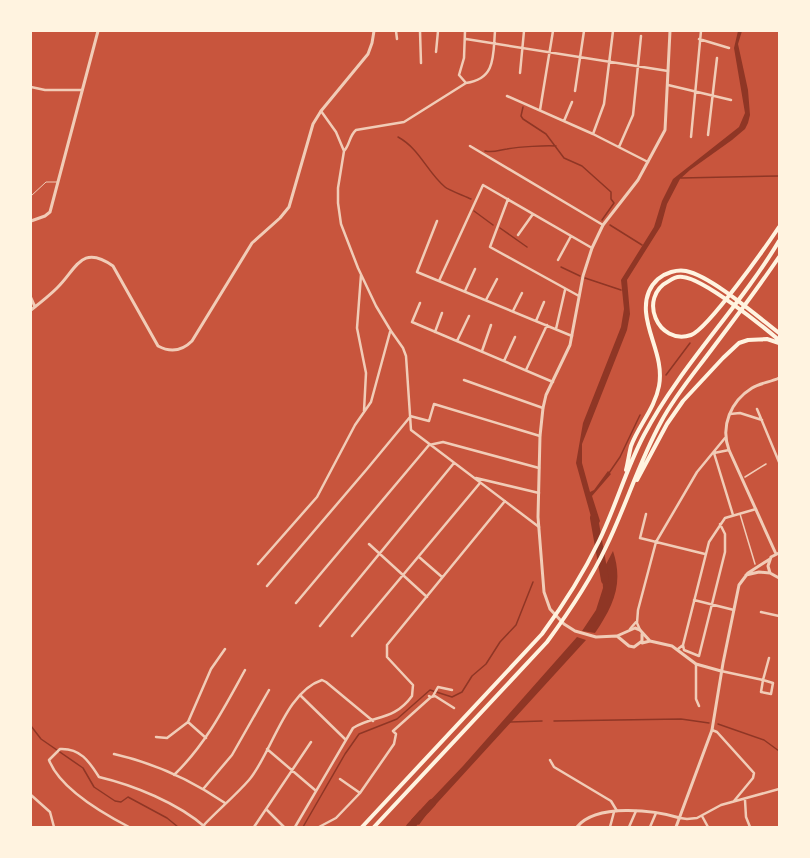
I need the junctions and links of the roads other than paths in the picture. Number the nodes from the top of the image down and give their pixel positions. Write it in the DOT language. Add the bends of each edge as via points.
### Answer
graph roads {
  1 [pos="98,31"];
  2 [pos="374,31"];
  3 [pos="396,31"];
  4 [pos="420,31"];
  5 [pos="438,31"];
  6 [pos="465,31"];
  7 [pos="494,31"];
  8 [pos="524,31"];
  9 [pos="553,31"];
  10 [pos="584,31"];
  11 [pos="613,31"];
  12 [pos="670,31"];
  13 [pos="701,31"];
  14 [pos="641,36"];
  15 [pos="397,39"];
  16 [pos="466,39"];
  17 [pos="699,39"];
  18 [pos="494,43"];
  19 [pos="522,48"];
  20 [pos="730,48"];
  21 [pos="436,52"];
  22 [pos="551,52"];
  23 [pos="580,57"];
  24 [pos="717,58"];
  25 [pos="421,62"];
  26 [pos="610,62"];
  27 [pos="638,66"];
  28 [pos="668,70"];
  29 [pos="520,73"];
  30 [pos="466,83"];
  31 [pos="668,85"];
  32 [pos="31,87"];
  33 [pos="82,90"];
  34 [pos="575,91"];
  35 [pos="695,92"];
  36 [pos="506,96"];
  37 [pos="712,96"];
  38 [pos="731,100"];
  39 [pos="572,102"];
  40 [pos="321,110"];
  41 [pos="540,110"];
  42 [pos="564,121"];
  43 [pos="593,134"];
  44 [pos="708,135"];
  45 [pos="690,137"];
  46 [pos="470,146"];
  47 [pos="619,147"];
  48 [pos="344,151"];
  49 [pos="648,162"];
  50 [pos="58,182"];
  51 [pos="31,196"];
  52 [pos="508,199"];
  53 [pos="533,214"];
  54 [pos="31,221"];
  55 [pos="437,221"];
  56 [pos="603,225"];
  57 [pos="779,227"];
  58 [pos="518,235"];
  59 [pos="571,236"];
  60 [pos="779,241"];
  61 [pos="592,248"];
  62 [pos="779,257"];
  63 [pos="558,260"];
  64 [pos="475,269"];
  65 [pos="362,275"];
  66 [pos="497,278"];
  67 [pos="439,280"];
  68 [pos="565,290"];
  69 [pos="465,291"];
  70 [pos="522,293"];
  71 [pos="579,296"];
  72 [pos="31,298"];
  73 [pos="486,300"];
  74 [pos="544,302"];
  75 [pos="420,303"];
  76 [pos="35,306"];
  77 [pos="31,310"];
  78 [pos="513,311"];
  79 [pos="442,313"];
  80 [pos="469,316"];
  81 [pos="536,321"];
  82 [pos="492,325"];
  83 [pos="547,325"];
  84 [pos="556,329"];
  85 [pos="391,331"];
  86 [pos="435,332"];
  87 [pos="779,333"];
  88 [pos="572,336"];
  89 [pos="515,337"];
  90 [pos="779,340"];
  91 [pos="457,341"];
  92 [pos="779,343"];
  93 [pos="482,351"];
  94 [pos="504,361"];
  95 [pos="526,370"];
  96 [pos="779,378"];
  97 [pos="464,380"];
  98 [pos="553,382"];
  99 [pos="543,408"];
  100 [pos="757,409"];
  101 [pos="364,412"];
  102 [pos="730,414"];
  103 [pos="410,416"];
  104 [pos="762,420"];
  105 [pos="540,436"];
  106 [pos="725,438"];
  107 [pos="428,445"];
  108 [pos="729,450"];
  109 [pos="714,453"];
  110 [pos="778,455"];
  111 [pos="779,462"];
  112 [pos="454,463"];
  113 [pos="766,464"];
  114 [pos="540,468"];
  115 [pos="473,477"];
  116 [pos="745,477"];
  117 [pos="623,480"];
  118 [pos="480,483"];
  119 [pos="539,493"];
  120 [pos="505,501"];
  121 [pos="625,501"];
  122 [pos="756,509"];
  123 [pos="740,513"];
  124 [pos="646,514"];
  125 [pos="733,515"];
  126 [pos="720,524"];
  127 [pos="539,527"];
  128 [pos="656,542"];
  129 [pos="369,544"];
  130 [pos="379,554"];
  131 [pos="705,554"];
  132 [pos="777,554"];
  133 [pos="419,556"];
  134 [pos="770,559"];
  135 [pos="258,564"];
  136 [pos="755,564"];
  137 [pos="770,572"];
  138 [pos="403,575"];
  139 [pos="745,576"];
  140 [pos="442,578"];
  141 [pos="779,578"];
  142 [pos="267,586"];
  143 [pos="427,597"];
  144 [pos="694,600"];
  145 [pos="296,603"];
  146 [pos="712,605"];
  147 [pos="734,610"];
  148 [pos="762,612"];
  149 [pos="779,616"];
  150 [pos="638,619"];
  151 [pos="320,626"];
  152 [pos="629,630"];
  153 [pos="642,633"];
  154 [pos="352,636"];
  155 [pos="616,636"];
  156 [pos="650,641"];
  157 [pos="626,643"];
  158 [pos="639,645"];
  159 [pos="683,645"];
  160 [pos="225,649"];
  161 [pos="678,649"];
  162 [pos="769,658"];
  163 [pos="696,664"];
  164 [pos="245,670"];
  165 [pos="721,671"];
  166 [pos="763,680"];
  167 [pos="269,690"];
  168 [pos="452,690"];
  169 [pos="301,696"];
  170 [pos="432,696"];
  171 [pos="699,706"];
  172 [pos="454,708"];
  173 [pos="373,721"];
  174 [pos="188,722"];
  175 [pos="712,730"];
  176 [pos="156,737"];
  177 [pos="206,738"];
  178 [pos="346,740"];
  179 [pos="311,742"];
  180 [pos="267,749"];
  181 [pos="114,754"];
  182 [pos="550,760"];
  183 [pos="293,771"];
  184 [pos="174,775"];
  185 [pos="340,779"];
  186 [pos="204,788"];
  187 [pos="316,790"];
  188 [pos="779,790"];
  189 [pos="360,793"];
  190 [pos="31,796"];
  191 [pos="744,800"];
  192 [pos="734,801"];
  193 [pos="225,803"];
  194 [pos="267,810"];
  195 [pos="616,811"];
  196 [pos="636,811"];
  197 [pos="656,813"];
  198 [pos="702,816"];
  199 [pos="680,818"];
  200 [pos="204,826"];
  201 [pos="54,827"];
  202 [pos="129,827"];
  203 [pos="254,827"];
  204 [pos="284,827"];
  205 [pos="295,827"];
  206 [pos="319,827"];
  207 [pos="362,827"];
  208 [pos="374,827"];
  209 [pos="577,827"];
  210 [pos="610,827"];
  211 [pos="630,827"];
  212 [pos="650,827"];
  213 [pos="676,827"];
  214 [pos="708,827"];
  215 [pos="750,827"];
  1 -- 33 [label="street"];
  2 -- 40 [label="street" via="370,49 364,60"];
  3 -- 15 [label="street"];
  4 -- 25 [label="street"];
  5 -- 21 [label="street"];
  6 -- 16 [label="street"];
  7 -- 18 [label="street"];
  8 -- 19 [label="street"];
  9 -- 22 [label="street"];
  10 -- 23 [label="street"];
  11 -- 26 [label="street"];
  12 -- 28 [label="street"];
  13 -- 17 [label="street"];
  14 -- 27 [label="street"];
  16 -- 18 [label="street"];
  16 -- 30 [label="street" via="459,75"];
  17 -- 20 [label="street"];
  17 -- 35 [label="street"];
  18 -- 19 [label="street"];
  18 -- 30 [label="street" via="490,71 474,82"];
  19 -- 22 [label="street"];
  19 -- 29 [label="street"];
  22 -- 23 [label="street"];
  22 -- 41 [label="street"];
  23 -- 26 [label="street"];
  23 -- 34 [label="street"];
  24 -- 37 [label="street"];
  26 -- 27 [label="street"];
  26 -- 43 [label="street" via="604,104"];
  27 -- 28 [label="street"];
  27 -- 47 [label="street" via="633,115"];
  28 -- 31 [label="street"];
  30 -- 48 [label="street" via="404,122 356,130"];
  31 -- 35 [label="street"];
  31 -- 49 [label="street" via="665,130"];
  32 -- 33 [label="street" via="45,90"];
  33 -- 50 [label="street"];
  35 -- 37 [label="street"];
  35 -- 45 [label="street"];
  36 -- 41 [label="street"];
  37 -- 38 [label="street"];
  37 -- 44 [label="street"];
  39 -- 42 [label="street"];
  40 -- 48 [label="street" via="336,132"];
  40 -- 76 [label="street" via="313,124 289,207 252,243 187,347 176,351 158,346 118,273 105,260 82,260 74,265 58,287"];
  41 -- 42 [label="street"];
  42 -- 43 [label="street"];
  43 -- 47 [label="street"];
  46 -- 56 [label="street"];
  47 -- 49 [label="street"];
  48 -- 65 [label="street" via="338,203 341,224"];
  49 -- 56 [label="street" via="635,184"];
  50 -- 51 [label="lane" via="46,182"];
  50 -- 54 [label="street" via="50,212"];
  52 -- 53 [label="street"];
  52 -- 67 [label="street" via="483,185"];
  52 -- 68 [label="street" via="490,247"];
  53 -- 58 [label="street"];
  53 -- 59 [label="street"];
  55 -- 67 [label="street" via="417,272"];
  56 -- 61 [label="street"];
  57 -- 90 [label="highway" via="768,243 699,330 691,335 674,335 662,329 655,320 652,310 660,287 676,277 683,277 694,280 717,294 759,324"];
  59 -- 61 [label="street"];
  59 -- 63 [label="street"];
  60 -- 117 [label="highway" via="744,293 669,392 644,435"];
  61 -- 71 [label="street"];
  62 -- 121 [label="highway" via="676,397 662,420"];
  64 -- 69 [label="street"];
  65 -- 85 [label="street"];
  65 -- 101 [label="street" via="357,328 366,373"];
  66 -- 73 [label="street"];
  67 -- 69 [label="street"];
  68 -- 71 [label="street"];
  68 -- 84 [label="street"];
  69 -- 73 [label="street"];
  70 -- 78 [label="street"];
  71 -- 88 [label="street"];
  72 -- 76 [label="street"];
  73 -- 78 [label="street"];
  74 -- 81 [label="street"];
  75 -- 86 [label="street" via="412,322"];
  76 -- 77 [label="street"];
  78 -- 81 [label="street"];
  79 -- 86 [label="street"];
  80 -- 91 [label="street"];
  81 -- 83 [label="street"];
  82 -- 93 [label="street"];
  83 -- 84 [label="street"];
  83 -- 95 [label="street"];
  84 -- 88 [label="street"];
  85 -- 101 [label="street" via="370,402"];
  85 -- 103 [label="street" via="406,356"];
  86 -- 91 [label="street"];
  87 -- 117 [label="highway" via="696,273 675,271 655,282 646,300 646,311 659,360 659,386 632,446"];
  88 -- 98 [label="street" via="567,354"];
  89 -- 94 [label="street"];
  91 -- 93 [label="street"];
  92 -- 121 [label="highway" via="767,339 748,340 739,343 723,358 683,401 667,424"];
  93 -- 94 [label="street"];
  94 -- 95 [label="street"];
  95 -- 98 [label="street"];
  96 -- 102 [label="street" via="754,387 744,394"];
  97 -- 99 [label="street"];
  98 -- 99 [label="street"];
  99 -- 105 [label="street"];
  100 -- 104 [label="street"];
  101 -- 135 [label="street" via="317,497"];
  102 -- 104 [label="street" via="740,413"];
  102 -- 106 [label="street"];
  103 -- 105 [label="street" via="429,421 434,404"];
  103 -- 107 [label="street" via="412,430"];
  103 -- 142 [label="street"];
  104 -- 110 [label="street"];
  105 -- 114 [label="street"];
  106 -- 108 [label="street"];
  106 -- 109 [label="street"];
  107 -- 112 [label="street"];
  107 -- 114 [label="street" via="443,442"];
  107 -- 145 [label="street"];
  108 -- 109 [label="street"];
  108 -- 122 [label="street"];
  109 -- 125 [label="street"];
  109 -- 128 [label="street" via="697,472"];
  110 -- 111 [label="street"];
  112 -- 115 [label="street"];
  112 -- 130 [label="street"];
  113 -- 116 [label="street"];
  114 -- 119 [label="street"];
  115 -- 118 [label="street"];
  115 -- 119 [label="street"];
  117 -- 207 [label="highway" via="600,540 574,588 542,634"];
  118 -- 120 [label="street"];
  118 -- 133 [label="street"];
  119 -- 127 [label="street"];
  120 -- 127 [label="street"];
  120 -- 140 [label="street"];
  121 -- 208 [label="highway" via="607,547 583,592 547,642"];
  122 -- 123 [label="street"];
  122 -- 132 [label="street"];
  123 -- 125 [label="street"];
  123 -- 136 [label="street"];
  124 -- 128 [label="street" via="640,538"];
  125 -- 126 [label="street" via="725,518"];
  126 -- 131 [label="street"];
  126 -- 146 [label="street" via="725,534 725,552"];
  127 -- 155 [label="street" via="544,594 554,614 570,628 588,636"];
  128 -- 131 [label="street"];
  128 -- 150 [label="street"];
  129 -- 130 [label="street"];
  130 -- 138 [label="street"];
  130 -- 151 [label="street"];
  131 -- 144 [label="street"];
  132 -- 134 [label="street"];
  133 -- 138 [label="street"];
  133 -- 140 [label="street"];
  134 -- 137 [label="street"];
  134 -- 139 [label="street"];
  137 -- 139 [label="street"];
  137 -- 141 [label="street"];
  138 -- 143 [label="street"];
  138 -- 154 [label="street"];
  139 -- 147 [label="street" via="739,585"];
  140 -- 143 [label="street"];
  143 -- 173 [label="street" via="388,644 386,650 388,659 412,683 412,696 389,715"];
  144 -- 146 [label="street"];
  144 -- 159 [label="street"];
  146 -- 147 [label="street"];
  146 -- 159 [label="street" via="699,656 688,653"];
  147 -- 165 [label="street"];
  148 -- 149 [label="street"];
  150 -- 152 [label="street"];
  150 -- 153 [label="street"];
  152 -- 153 [label="street" via="637,629"];
  152 -- 155 [label="street"];
  152 -- 157 [label="street" via="624,636"];
  153 -- 156 [label="street"];
  153 -- 158 [label="street" via="643,639"];
  155 -- 157 [label="street"];
  156 -- 158 [label="street"];
  156 -- 161 [label="street"];
  157 -- 158 [label="street" via="632,647"];
  159 -- 161 [label="street"];
  160 -- 174 [label="street" via="211,669"];
  161 -- 163 [label="street"];
  162 -- 166 [label="street"];
  163 -- 165 [label="street"];
  163 -- 171 [label="street" via="696,699"];
  164 -- 177 [label="street"];
  165 -- 166 [label="street"];
  165 -- 175 [label="street"];
  166 -- 166 [label="street" via="761,692 771,694 773,683"];
  167 -- 186 [label="street" via="232,755"];
  168 -- 170 [label="street" via="440,687"];
  169 -- 173 [label="street" via="316,682 322,680"];
  169 -- 178 [label="street"];
  169 -- 180 [label="street" via="285,715"];
  170 -- 172 [label="street"];
  170 -- 189 [label="street" via="393,731 396,734 394,744"];
  173 -- 178 [label="street" via="352,728"];
  174 -- 176 [label="street" via="167,738"];
  174 -- 177 [label="street"];
  175 -- 192 [label="street" via="717,732 754,773 753,778"];
  175 -- 199 [label="street"];
  177 -- 184 [label="street" via="194,755"];
  178 -- 187 [label="street"];
  179 -- 183 [label="street"];
  180 -- 183 [label="street"];
  180 -- 193 [label="street" via="249,779"];
  181 -- 184 [label="street" via="143,760"];
  182 -- 195 [label="street" via="554,767 611,801"];
  183 -- 187 [label="street"];
  183 -- 194 [label="street"];
  184 -- 186 [label="street"];
  185 -- 189 [label="street"];
  186 -- 193 [label="street"];
  187 -- 205 [label="street"];
  188 -- 191 [label="street"];
  189 -- 206 [label="street" via="336,818"];
  190 -- 201 [label="street" via="50,812"];
  191 -- 192 [label="street"];
  191 -- 215 [label="street"];
  192 -- 198 [label="street"];
  193 -- 200 [label="street"];
  194 -- 203 [label="street"];
  194 -- 204 [label="street"];
  195 -- 196 [label="street"];
  195 -- 209 [label="street" via="584,819"];
  195 -- 210 [label="street"];
  196 -- 197 [label="street"];
  196 -- 211 [label="street"];
  197 -- 199 [label="street"];
  197 -- 212 [label="street"];
  198 -- 199 [label="street" via="692,820"];
  198 -- 214 [label="street"];
  199 -- 213 [label="street"];
  200 -- 202 [label="street" via="156,797 117,781 98,777 88,760 70,748 60,749 49,760 53,770 88,804"];
}
